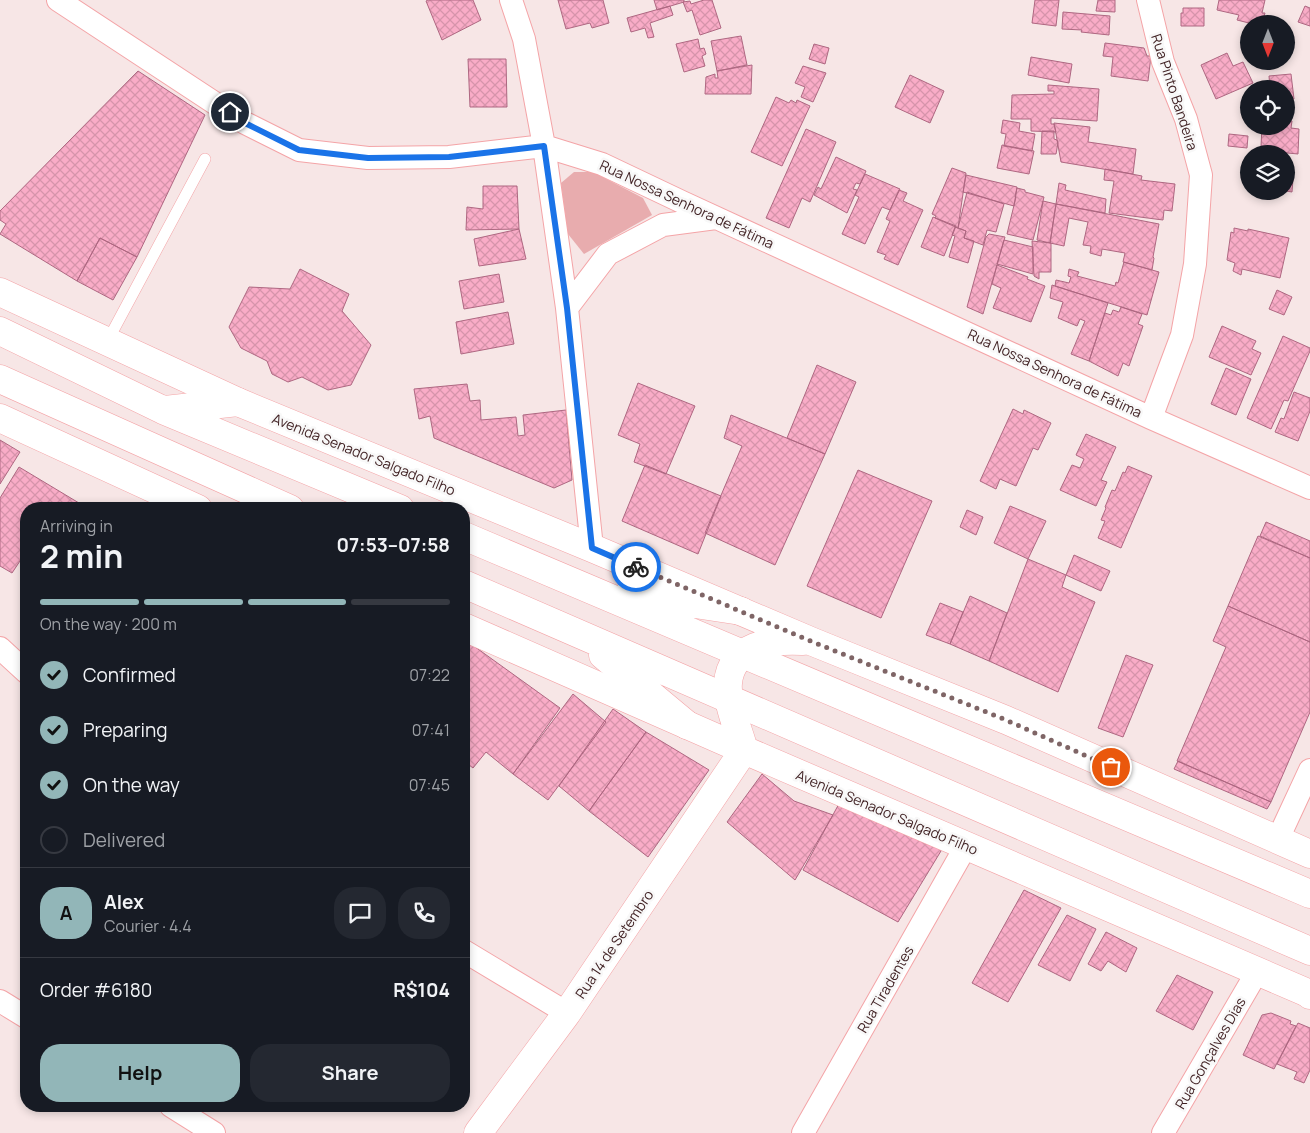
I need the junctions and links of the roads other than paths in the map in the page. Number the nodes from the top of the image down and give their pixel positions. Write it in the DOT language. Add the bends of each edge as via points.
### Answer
graph roads {
  1 [pos="58,0"];
  2 [pos="511,0"];
  3 [pos="1148,0"];
  4 [pos="544,146"];
  5 [pos="205,159"];
  6 [pos="716,218"];
  7 [pos="0,292"];
  8 [pos="567,308"];
  9 [pos="0,331"];
  10 [pos="107,342"];
  11 [pos="0,379"];
  12 [pos="238,402"];
  13 [pos="163,410"];
  14 [pos="0,418"];
  15 [pos="1151,418"];
  16 [pos="209,474"];
  17 [pos="1310,488"];
  18 [pos="183,502"];
  19 [pos="235,502"];
  20 [pos="274,502"];
  21 [pos="383,502"];
  22 [pos="470,539"];
  23 [pos="592,548"];
  24 [pos="470,587"];
  25 [pos="586,587"];
  26 [pos="741,611"];
  27 [pos="470,630"];
  28 [pos="578,634"];
  29 [pos="813,642"];
  30 [pos="0,648"];
  31 [pos="745,654"];
  32 [pos="20,666"];
  33 [pos="729,700"];
  34 [pos="687,725"];
  35 [pos="744,750"];
  36 [pos="1310,770"];
  37 [pos="1277,841"];
  38 [pos="966,846"];
  39 [pos="1310,854"];
  40 [pos="1310,894"];
  41 [pos="1310,951"];
  42 [pos="470,955"];
  43 [pos="1257,972"];
  44 [pos="1310,994"];
  45 [pos="0,1001"];
  46 [pos="20,1013"];
  47 [pos="567,1014"];
  48 [pos="181,1112"];
  49 [pos="214,1133"];
  50 [pos="478,1133"];
  51 [pos="803,1133"];
  52 [pos="1163,1133"];
  1 -- 4 [label="street, Rua Nossa Senhora de Fátima" via="245,123 299,150 368,158 449,157"];
  2 -- 4 [label="street" via="524,39"];
  3 -- 15 [label="street, Rua Pinto Bandeira" via="1163,62 1186,119 1201,175 1195,264 1182,334"];
  4 -- 6 [label="street, Rua Nossa Senhora de Fátima" via="602,164"];
  4 -- 8 [label="street"];
  5 -- 10 [label="lane"];
  6 -- 8 [label="street" via="663,224 608,254"];
  6 -- 15 [label="street, Rua Nossa Senhora de Fátima"];
  7 -- 10 [label="street, Avenida Senador Salgado Filho"];
  8 -- 23 [label="street"];
  9 -- 13 [label="street"];
  10 -- 12 [label="street, Avenida Senador Salgado Filho"];
  11 -- 16 [label="street"];
  12 -- 13 [label="street"];
  12 -- 23 [label="street, Avenida Senador Salgado Filho"];
  13 -- 21 [label="street"];
  14 -- 18 [label="street"];
  15 -- 17 [label="street, Rua Nossa Senhora de Fátima"];
  16 -- 19 [label="street"];
  16 -- 20 [label="street"];
  22 -- 25 [label="street"];
  23 -- 26 [label="street, Avenida Senador Salgado Filho"];
  24 -- 28 [label="street"];
  25 -- 26 [label="street"];
  25 -- 31 [label="street"];
  26 -- 29 [label="street, Avenida Senador Salgado Filho"];
  27 -- 34 [label="street, Avenida Senador Salgado Filho"];
  28 -- 33 [label="street"];
  28 -- 34 [label="street"];
  29 -- 31 [label="street" via="770,641"];
  29 -- 37 [label="street, Avenida Senador Salgado Filho" via="1006,720"];
  30 -- 32 [label="street"];
  31 -- 33 [label="street" via="730,672 727,684"];
  31 -- 40 [label="street"];
  33 -- 35 [label="street"];
  33 -- 41 [label="street"];
  34 -- 35 [label="street, Avenida Senador Salgado Filho"];
  35 -- 38 [label="street, Avenida Senador Salgado Filho"];
  35 -- 47 [label="street, Rua 14 de Setembro"];
  36 -- 37 [label="street"];
  37 -- 39 [label="street, Avenida Senador Salgado Filho"];
  38 -- 43 [label="street, Avenida Senador Salgado Filho"];
  38 -- 51 [label="street, Rua Tiradentes"];
  42 -- 47 [label="street"];
  43 -- 44 [label="street, Avenida Senador Salgado Filho"];
  43 -- 52 [label="street, Rua Gonçalves Dias"];
  45 -- 46 [label="street"];
  47 -- 50 [label="street, Rua 14 de Setembro"];
  48 -- 49 [label="street"];
}
